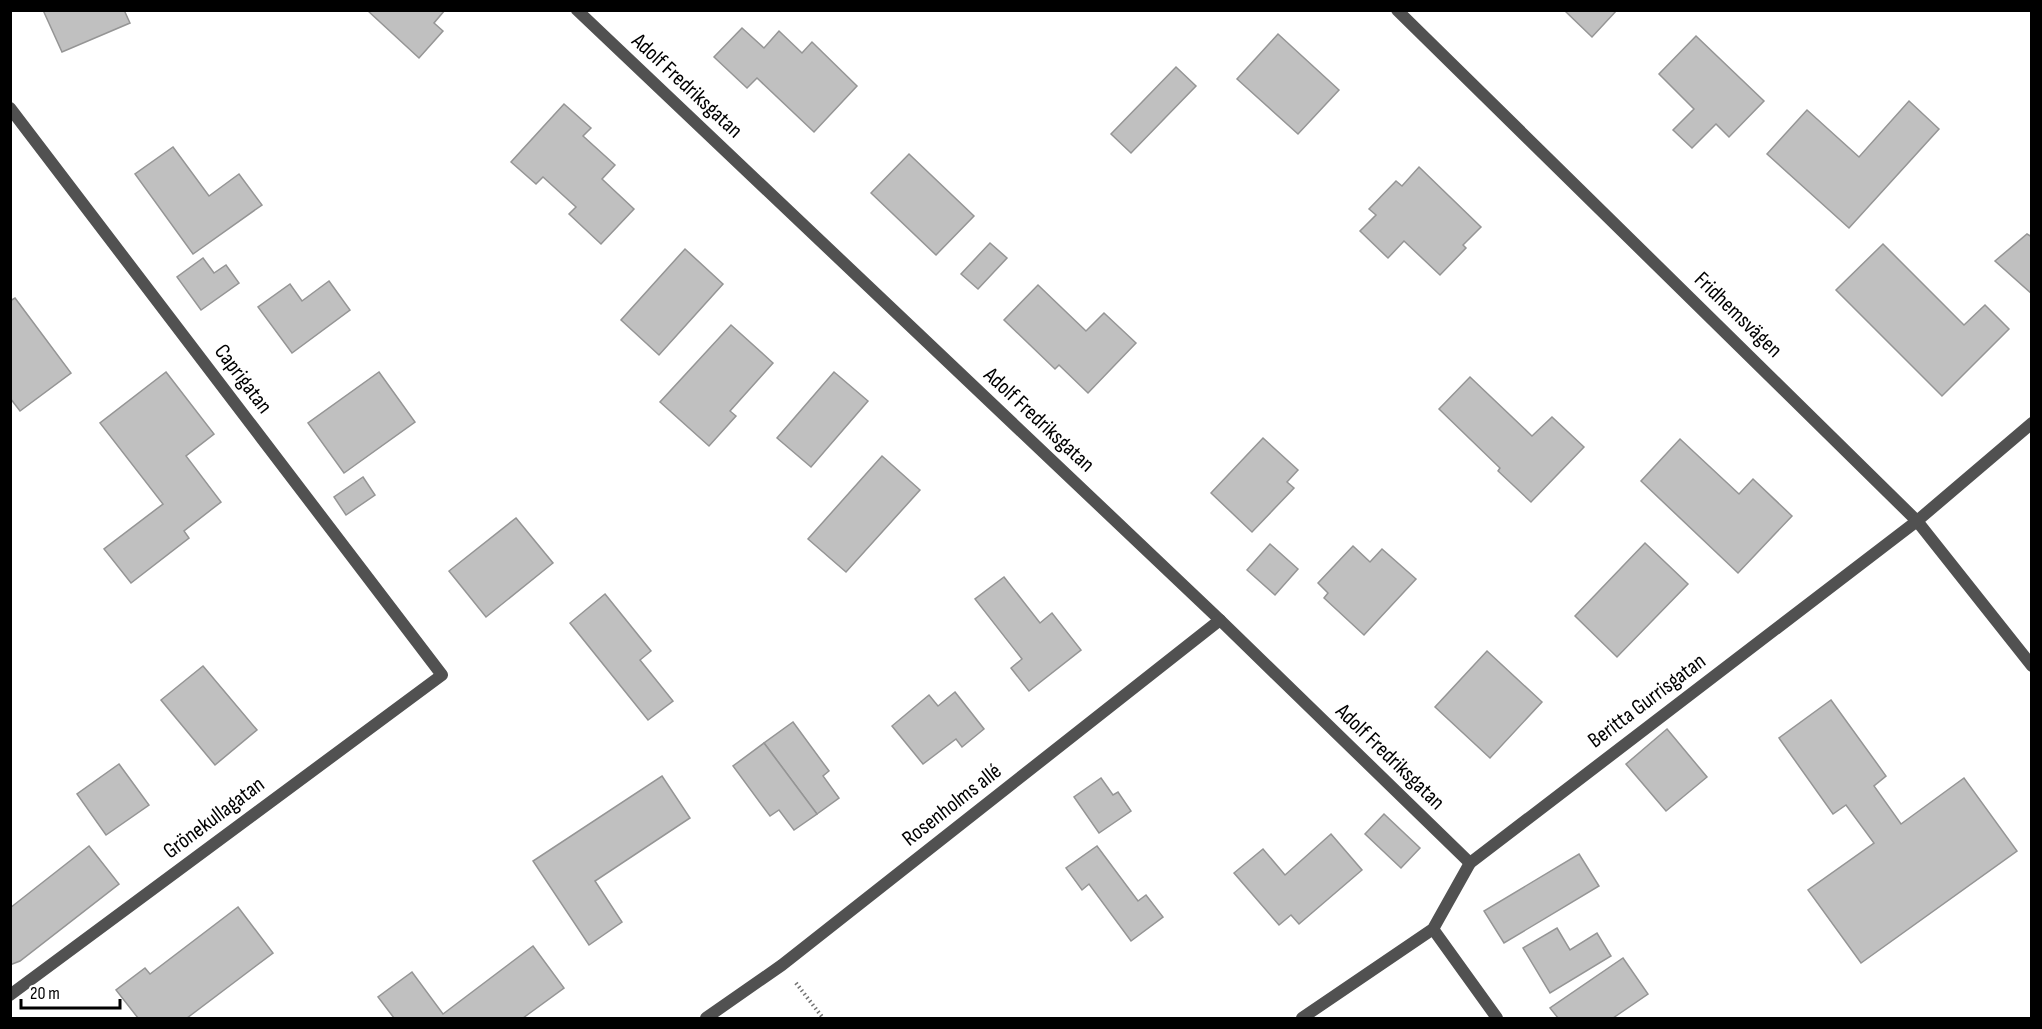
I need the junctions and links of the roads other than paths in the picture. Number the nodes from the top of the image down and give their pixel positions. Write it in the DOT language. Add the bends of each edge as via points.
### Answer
graph roads {
  1 [pos="577,10"];
  2 [pos="1397,10"];
  3 [pos="10,108"];
  4 [pos="2031,423"];
  5 [pos="1917,520"];
  6 [pos="1220,620"];
  7 [pos="2031,666"];
  8 [pos="442,675"];
  9 [pos="1470,863"];
  10 [pos="1433,929"];
  11 [pos="10,995"];
  12 [pos="706,1018"];
  13 [pos="1302,1018"];
  14 [pos="1497,1018"];
  1 -- 6 [label="street, Adolf Fredriksgatan"];
  2 -- 5 [label="street, Fridhemsvägen"];
  3 -- 8 [label="street, Caprigatan"];
  4 -- 5 [label="street, Beritta Gurrisgatan"];
  5 -- 7 [label="street, Fridhemsvägen"];
  5 -- 9 [label="street, Beritta Gurrisgatan"];
  6 -- 9 [label="street, Adolf Fredriksgatan"];
  6 -- 12 [label="street, Rosenholms allé" via="782,965"];
  8 -- 11 [label="street, Grönekullagatan"];
  9 -- 10 [label="street, Beritta Gurrisgatan"];
  10 -- 13 [label="street, Beritta Gurrisgatan"];
  10 -- 14 [label="street"];
}
